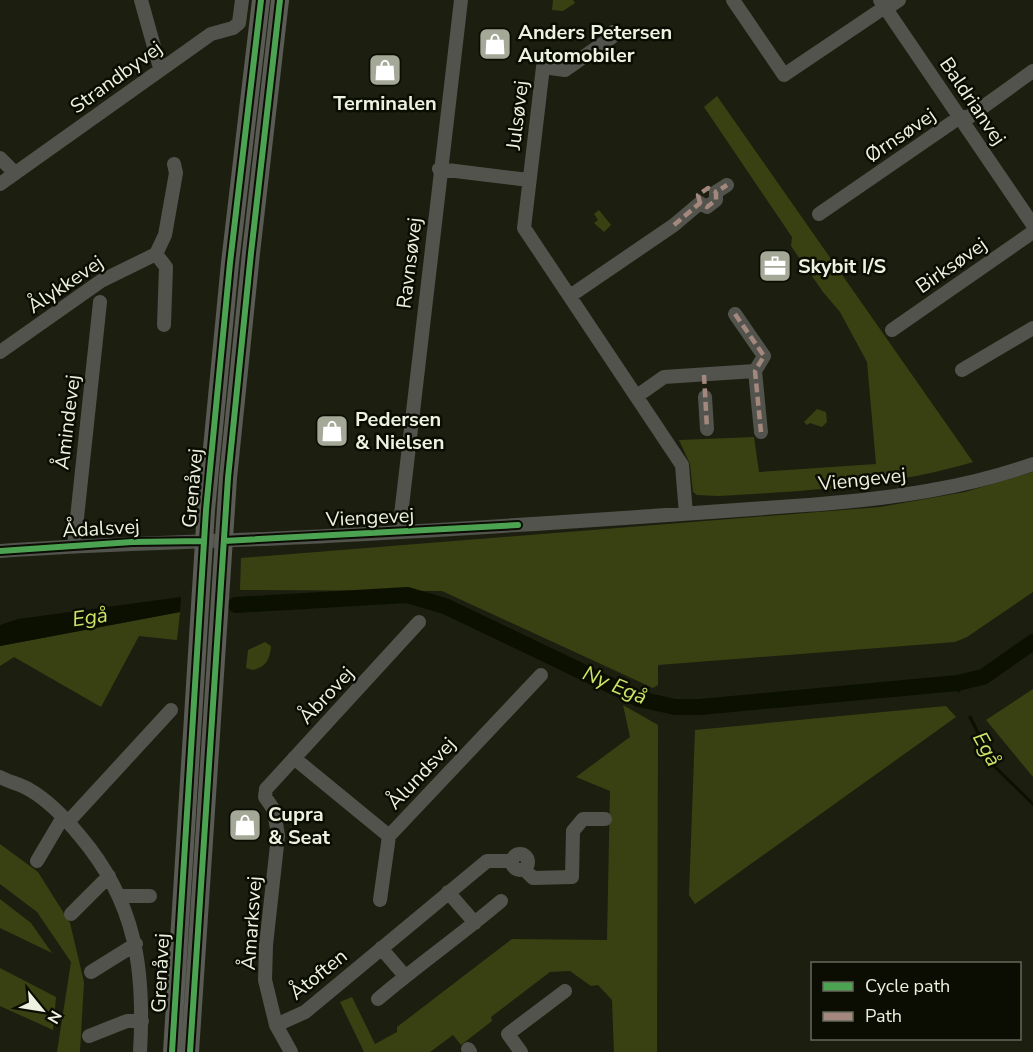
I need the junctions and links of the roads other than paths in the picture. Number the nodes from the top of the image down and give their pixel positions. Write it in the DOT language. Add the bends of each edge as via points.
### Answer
graph roads {
  1 [pos="141,0"];
  2 [pos="242,0"];
  3 [pos="261,0"];
  4 [pos="280,0"];
  5 [pos="461,0"];
  6 [pos="733,0"];
  7 [pos="899,0"];
  8 [pos="884,5"];
  9 [pos="613,32"];
  10 [pos="160,68"];
  11 [pos="1033,71"];
  12 [pos="960,117"];
  13 [pos="0,158"];
  14 [pos="174,164"];
  15 [pos="439,169"];
  16 [pos="15,173"];
  17 [pos="529,180"];
  18 [pos="0,184"];
  19 [pos="721,189"];
  20 [pos="819,214"];
  21 [pos="1033,225"];
  22 [pos="1033,232"];
  23 [pos="156,254"];
  24 [pos="570,296"];
  25 [pos="100,302"];
  26 [pos="735,314"];
  27 [pos="164,325"];
  28 [pos="1033,328"];
  29 [pos="892,330"];
  30 [pos="0,352"];
  31 [pos="962,370"];
  32 [pos="755,371"];
  33 [pos="704,387"];
  34 [pos="637,396"];
  35 [pos="707,429"];
  36 [pos="761,432"];
  37 [pos="1033,464"];
  38 [pos="686,514"];
  39 [pos="399,531"];
  40 [pos="204,541"];
  41 [pos="224,542"];
  42 [pos="74,546"];
  43 [pos="0,551"];
  44 [pos="420,622"];
  45 [pos="541,675"];
  46 [pos="171,710"];
  47 [pos="294,758"];
  48 [pos="0,777"];
  49 [pos="265,797"];
  50 [pos="65,819"];
  51 [pos="605,819"];
  52 [pos="389,836"];
  53 [pos="37,861"];
  54 [pos="108,876"];
  55 [pos="448,892"];
  56 [pos="119,896"];
  57 [pos="150,896"];
  58 [pos="380,900"];
  59 [pos="501,900"];
  60 [pos="72,914"];
  61 [pos="475,923"];
  62 [pos="136,944"];
  63 [pos="381,948"];
  64 [pos="91,972"];
  65 [pos="405,976"];
  66 [pos="565,991"];
  67 [pos="378,999"];
  68 [pos="142,1021"];
  69 [pos="276,1025"];
  70 [pos="89,1036"];
  71 [pos="140,1052"];
  72 [pos="172,1052"];
  73 [pos="190,1052"];
  74 [pos="291,1052"];
  75 [pos="521,1052"];
  1 -- 10 [label="street"];
  2 -- 10 [label="street, Strandbyvej" via="239,23 233,28 211,34"];
  3 -- 40 [label="main road, Grenåvej" via="229,274"];
  4 -- 41 [label="main road, Grenåvej" via="244,317"];
  5 -- 15 [label="street, Ravnsøvej"];
  6 -- 8 [label="street" via="784,75"];
  7 -- 8 [label="street"];
  8 -- 12 [label="street, Baldrianvej"];
  9 -- 17 [label="street, Julsøvej" via="612,37 565,70 543,67"];
  10 -- 16 [label="street, Strandbyvej"];
  11 -- 12 [label="street, Ørnsøvej" via="969,117"];
  12 -- 20 [label="street, Ørnsøvej"];
  12 -- 21 [label="street, Baldrianvej"];
  13 -- 16 [label="street"];
  14 -- 23 [label="street" via="176,173 165,235"];
  15 -- 17 [label="street, Julsøvej"];
  15 -- 39 [label="street, Ravnsøvej"];
  16 -- 18 [label="street, Strandbyvej"];
  17 -- 24 [label="street, Julsøvej" via="524,228"];
  19 -- 24 [label="street" via="707,207 700,203"];
  22 -- 29 [label="street, Birksøvej"];
  23 -- 27 [label="street" via="166,267"];
  23 -- 30 [label="street, Ålykkevej" via="101,281"];
  24 -- 34 [label="street, Julsøvej"];
  25 -- 42 [label="street, Åmindevej"];
  26 -- 32 [label="street" via="764,356"];
  28 -- 31 [label="street"];
  32 -- 33 [label="street"];
  32 -- 36 [label="street"];
  33 -- 34 [label="street" via="664,377"];
  33 -- 35 [label="street"];
  34 -- 38 [label="street, Julsøvej" via="682,465"];
  37 -- 38 [label="street, Viengevej" via="993,477 883,499"];
  38 -- 39 [label="street, Viengevej"];
  39 -- 41 [label="street, Viengevej"];
  40 -- 41 [label="street, Viengevej"];
  40 -- 42 [label="street, Ådalsvej"];
  40 -- 72 [label="main road, Grenåvej"];
  41 -- 73 [label="main road, Grenåvej"];
  42 -- 43 [label="street, Ådalsvej"];
  44 -- 47 [label="street, Åbrovej"];
  45 -- 52 [label="street, Ålundsvej"];
  46 -- 50 [label="street"];
  47 -- 49 [label="street, Åbrovej" via="266,789"];
  47 -- 52 [label="street, Ålundsvej"];
  48 -- 50 [label="street" via="30,790"];
  49 -- 69 [label="street, Åmarksvej" via="274,810 278,836 266,945 266,980"];
  50 -- 53 [label="street"];
  50 -- 54 [label="street"];
  51 -- 55 [label="street, Åtoften" via="583,819 573,831 573,869 568,879 533,878 524,869 515,868 512,861 487,861"];
  52 -- 58 [label="street"];
  54 -- 56 [label="street"];
  54 -- 60 [label="street"];
  55 -- 61 [label="street"];
  55 -- 63 [label="street, Åtoften"];
  56 -- 57 [label="street"];
  56 -- 62 [label="street"];
  59 -- 61 [label="street"];
  61 -- 65 [label="street"];
  62 -- 64 [label="street"];
  62 -- 68 [label="street"];
  63 -- 65 [label="street"];
  63 -- 69 [label="street, Åtoften" via="305,1012"];
  65 -- 67 [label="street"];
  66 -- 75 [label="street" via="508,1034"];
  68 -- 70 [label="street" via="127,1021"];
  68 -- 71 [label="street"];
  69 -- 74 [label="street, Åmarksvej"];
}
